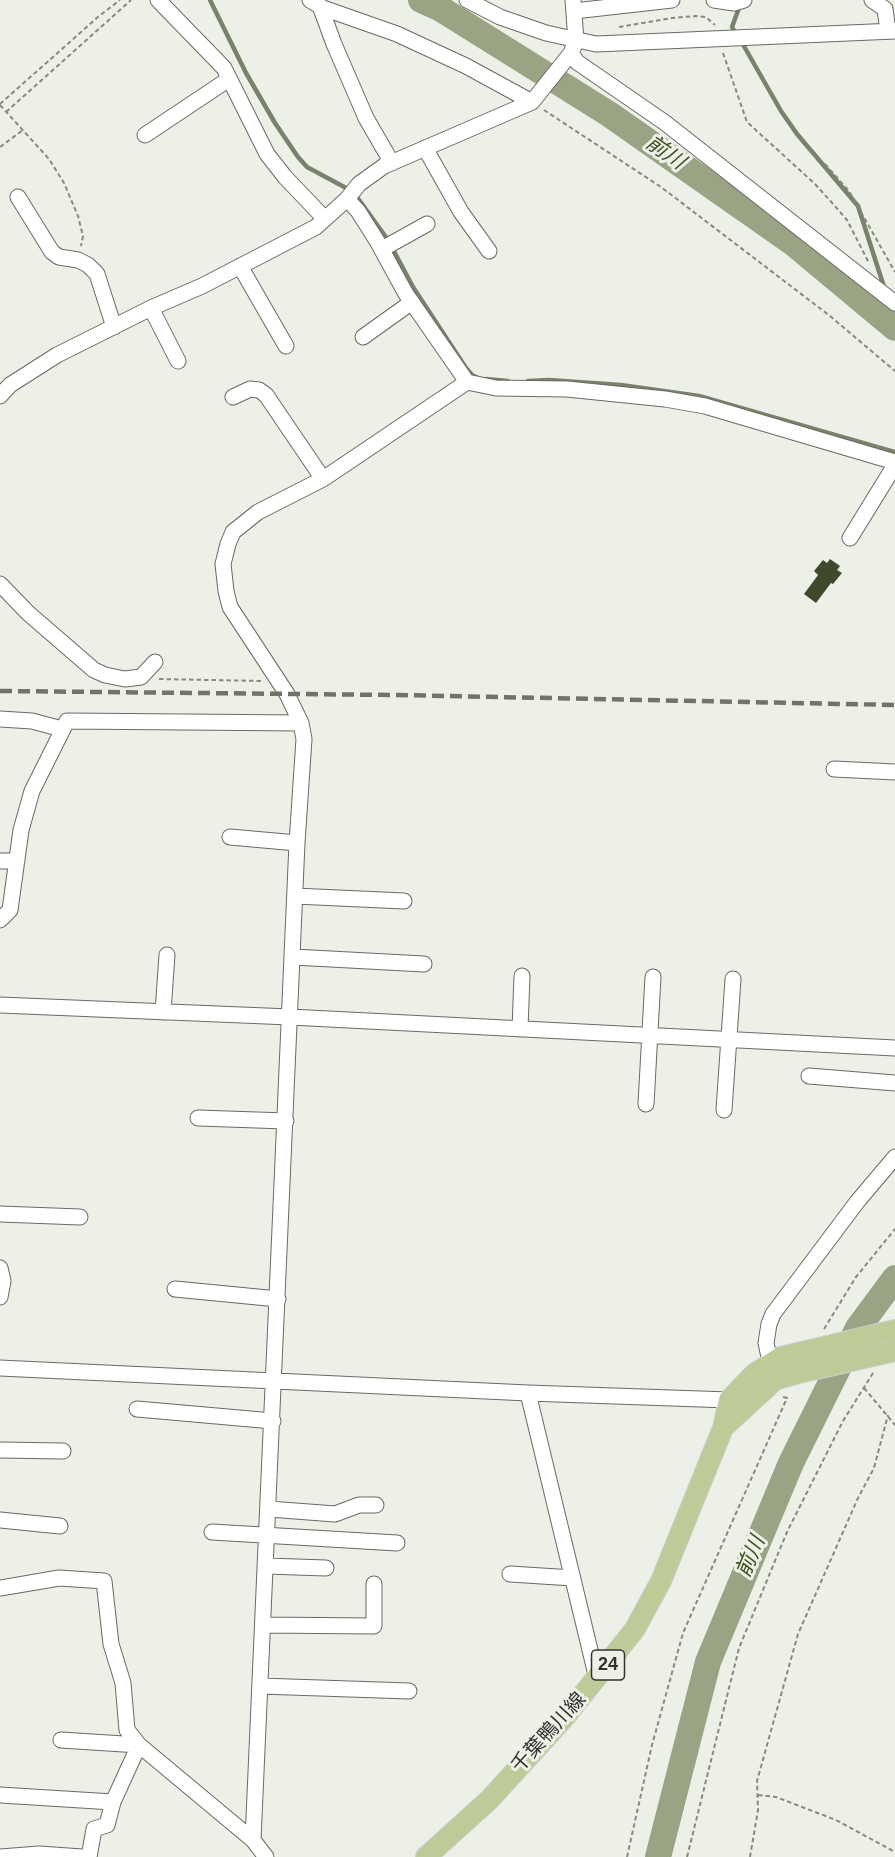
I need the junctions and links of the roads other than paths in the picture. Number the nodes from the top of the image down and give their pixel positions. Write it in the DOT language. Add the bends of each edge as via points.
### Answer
graph roads {
  1 [pos="158,0"];
  2 [pos="466,0"];
  3 [pos="672,0"];
  4 [pos="714,0"];
  5 [pos="744,0"];
  6 [pos="872,0"];
  7 [pos="315,3"];
  8 [pos="573,5"];
  9 [pos="891,31"];
  10 [pos="572,48"];
  11 [pos="229,79"];
  12 [pos="532,102"];
  13 [pos="145,135"];
  14 [pos="425,148"];
  15 [pos="392,163"];
  16 [pos="351,194"];
  17 [pos="18,196"];
  18 [pos="325,219"];
  19 [pos="427,224"];
  20 [pos="389,245"];
  21 [pos="489,251"];
  22 [pos="240,266"];
  23 [pos="412,302"];
  24 [pos="895,303"];
  25 [pos="151,308"];
  26 [pos="114,327"];
  27 [pos="363,337"];
  28 [pos="286,346"];
  29 [pos="178,361"];
  30 [pos="466,382"];
  31 [pos="0,396"];
  32 [pos="233,397"];
  33 [pos="895,463"];
  34 [pos="323,479"];
  35 [pos="850,538"];
  36 [pos="0,585"];
  37 [pos="155,662"];
  38 [pos="0,718"];
  39 [pos="301,723"];
  40 [pos="62,729"];
  41 [pos="834,769"];
  42 [pos="895,772"];
  43 [pos="230,837"];
  44 [pos="297,843"];
  45 [pos="0,861"];
  46 [pos="17,861"];
  47 [pos="295,896"];
  48 [pos="404,901"];
  49 [pos="0,920"];
  50 [pos="166,955"];
  51 [pos="292,957"];
  52 [pos="424,964"];
  53 [pos="522,976"];
  54 [pos="653,977"];
  55 [pos="733,979"];
  56 [pos="0,1005"];
  57 [pos="163,1012"];
  58 [pos="290,1017"];
  59 [pos="520,1029"];
  60 [pos="649,1036"];
  61 [pos="728,1040"];
  62 [pos="895,1048"];
  63 [pos="809,1076"];
  64 [pos="895,1083"];
  65 [pos="646,1104"];
  66 [pos="724,1110"];
  67 [pos="198,1118"];
  68 [pos="286,1121"];
  69 [pos="895,1157"];
  70 [pos="0,1214"];
  71 [pos="80,1217"];
  72 [pos="1,1276"];
  73 [pos="175,1289"];
  74 [pos="0,1297"];
  75 [pos="278,1299"];
  76 [pos="895,1330"];
  77 [pos="886,1352"];
  78 [pos="0,1368"];
  79 [pos="775,1380"];
  80 [pos="275,1382"];
  81 [pos="528,1393"];
  82 [pos="729,1400"];
  83 [pos="137,1409"];
  84 [pos="273,1421"];
  85 [pos="723,1428"];
  86 [pos="0,1450"];
  87 [pos="63,1451"];
  88 [pos="376,1505"];
  89 [pos="269,1509"];
  90 [pos="0,1520"];
  91 [pos="60,1526"];
  92 [pos="212,1532"];
  93 [pos="267,1535"];
  94 [pos="397,1543"];
  95 [pos="266,1566"];
  96 [pos="326,1568"];
  97 [pos="510,1574"];
  98 [pos="573,1578"];
  99 [pos="374,1584"];
  100 [pos="0,1588"];
  101 [pos="263,1626"];
  102 [pos="597,1679"];
  103 [pos="260,1686"];
  104 [pos="409,1691"];
  105 [pos="62,1740"];
  106 [pos="140,1745"];
  107 [pos="0,1795"];
  108 [pos="113,1802"];
  109 [pos="253,1840"];
  110 [pos="0,1857"];
  111 [pos="82,1857"];
  112 [pos="89,1857"];
  113 [pos="266,1857"];
  114 [pos="426,1857"];
  1 -- 11 [label="street" via="224,68"];
  2 -- 10 [label="street"];
  3 -- 8 [label="street"];
  4 -- 5 [label="street"];
  6 -- 9 [label="street" via="885,9"];
  7 -- 12 [label="street" via="398,34"];
  7 -- 15 [label="street" via="366,118"];
  8 -- 10 [label="street"];
  9 -- 10 [label="street"];
  10 -- 12 [label="street"];
  10 -- 24 [label="street" via="577,62 664,122"];
  11 -- 13 [label="street"];
  11 -- 18 [label="street" via="267,154"];
  12 -- 14 [label="street"];
  14 -- 15 [label="street"];
  14 -- 21 [label="street" via="461,212"];
  15 -- 16 [label="street"];
  16 -- 18 [label="street"];
  16 -- 20 [label="street" via="358,211"];
  17 -- 26 [label="street" via="52,252 78,260 97,274"];
  18 -- 22 [label="street"];
  19 -- 20 [label="street"];
  20 -- 23 [label="street"];
  22 -- 25 [label="street"];
  22 -- 28 [label="street"];
  23 -- 27 [label="street"];
  23 -- 30 [label="street"];
  25 -- 26 [label="street"];
  25 -- 29 [label="street"];
  26 -- 31 [label="street" via="57,355"];
  30 -- 33 [label="street" via="496,388 567,389 705,406"];
  30 -- 34 [label="street"];
  32 -- 34 [label="street" via="250,389 266,395"];
  33 -- 35 [label="street"];
  34 -- 39 [label="street" via="258,512 233,532 223,564 230,607 279,681"];
  36 -- 37 [label="street" via="94,670 125,679 141,677"];
  38 -- 40 [label="street"];
  39 -- 40 [label="street" via="67,721"];
  39 -- 44 [label="street" via="304,739"];
  40 -- 46 [label="street" via="32,791"];
  41 -- 42 [label="street"];
  43 -- 44 [label="street"];
  44 -- 47 [label="street"];
  45 -- 46 [label="street"];
  46 -- 49 [label="street" via="10,910"];
  47 -- 48 [label="street"];
  47 -- 51 [label="street"];
  50 -- 57 [label="street"];
  51 -- 52 [label="street"];
  51 -- 58 [label="street"];
  53 -- 59 [label="street"];
  54 -- 60 [label="street"];
  55 -- 61 [label="street"];
  56 -- 57 [label="street"];
  57 -- 58 [label="street"];
  58 -- 59 [label="street"];
  58 -- 68 [label="street"];
  59 -- 60 [label="street"];
  60 -- 61 [label="street"];
  60 -- 65 [label="street"];
  61 -- 62 [label="street"];
  61 -- 66 [label="street"];
  63 -- 64 [label="street"];
  67 -- 68 [label="street"];
  68 -- 75 [label="street"];
  69 -- 79 [label="street" via="773,1314 767,1335"];
  70 -- 71 [label="street"];
  72 -- 74 [label="street"];
  73 -- 75 [label="street"];
  75 -- 80 [label="street"];
  76 -- 79 [label="main road, 千葉鴨川線 / 24" via="782,1357"];
  77 -- 79 [label="main road, 千葉鴨川線 / 24"];
  78 -- 80 [label="street"];
  79 -- 82 [label="main road, 千葉鴨川線 / 24" via="754,1374"];
  79 -- 85 [label="main road, 千葉鴨川線 / 24"];
  80 -- 81 [label="street"];
  80 -- 84 [label="street"];
  81 -- 82 [label="street"];
  81 -- 98 [label="street"];
  82 -- 85 [label="main road, 千葉鴨川線 / 24"];
  83 -- 84 [label="street"];
  84 -- 89 [label="street"];
  85 -- 102 [label="main road, 千葉鴨川線 / 24" via="661,1581 635,1629"];
  86 -- 87 [label="street"];
  88 -- 89 [label="street" via="359,1505 335,1514"];
  89 -- 93 [label="street"];
  90 -- 91 [label="street"];
  92 -- 93 [label="street"];
  93 -- 94 [label="street"];
  93 -- 95 [label="street"];
  95 -- 96 [label="street"];
  95 -- 101 [label="street"];
  97 -- 98 [label="street"];
  98 -- 102 [label="street"];
  99 -- 101 [label="street" via="374,1626"];
  100 -- 106 [label="street" via="59,1578 104,1581 111,1644 123,1683 127,1730"];
  101 -- 103 [label="street"];
  102 -- 114 [label="main road, 千葉鴨川線 / 24" via="489,1800"];
  103 -- 104 [label="street"];
  103 -- 109 [label="street"];
  105 -- 106 [label="street"];
  106 -- 108 [label="street"];
  106 -- 109 [label="street"];
  107 -- 108 [label="street"];
  108 -- 112 [label="street" via="108,1825 94,1829"];
  109 -- 113 [label="street"];
  110 -- 111 [label="street"];
}
